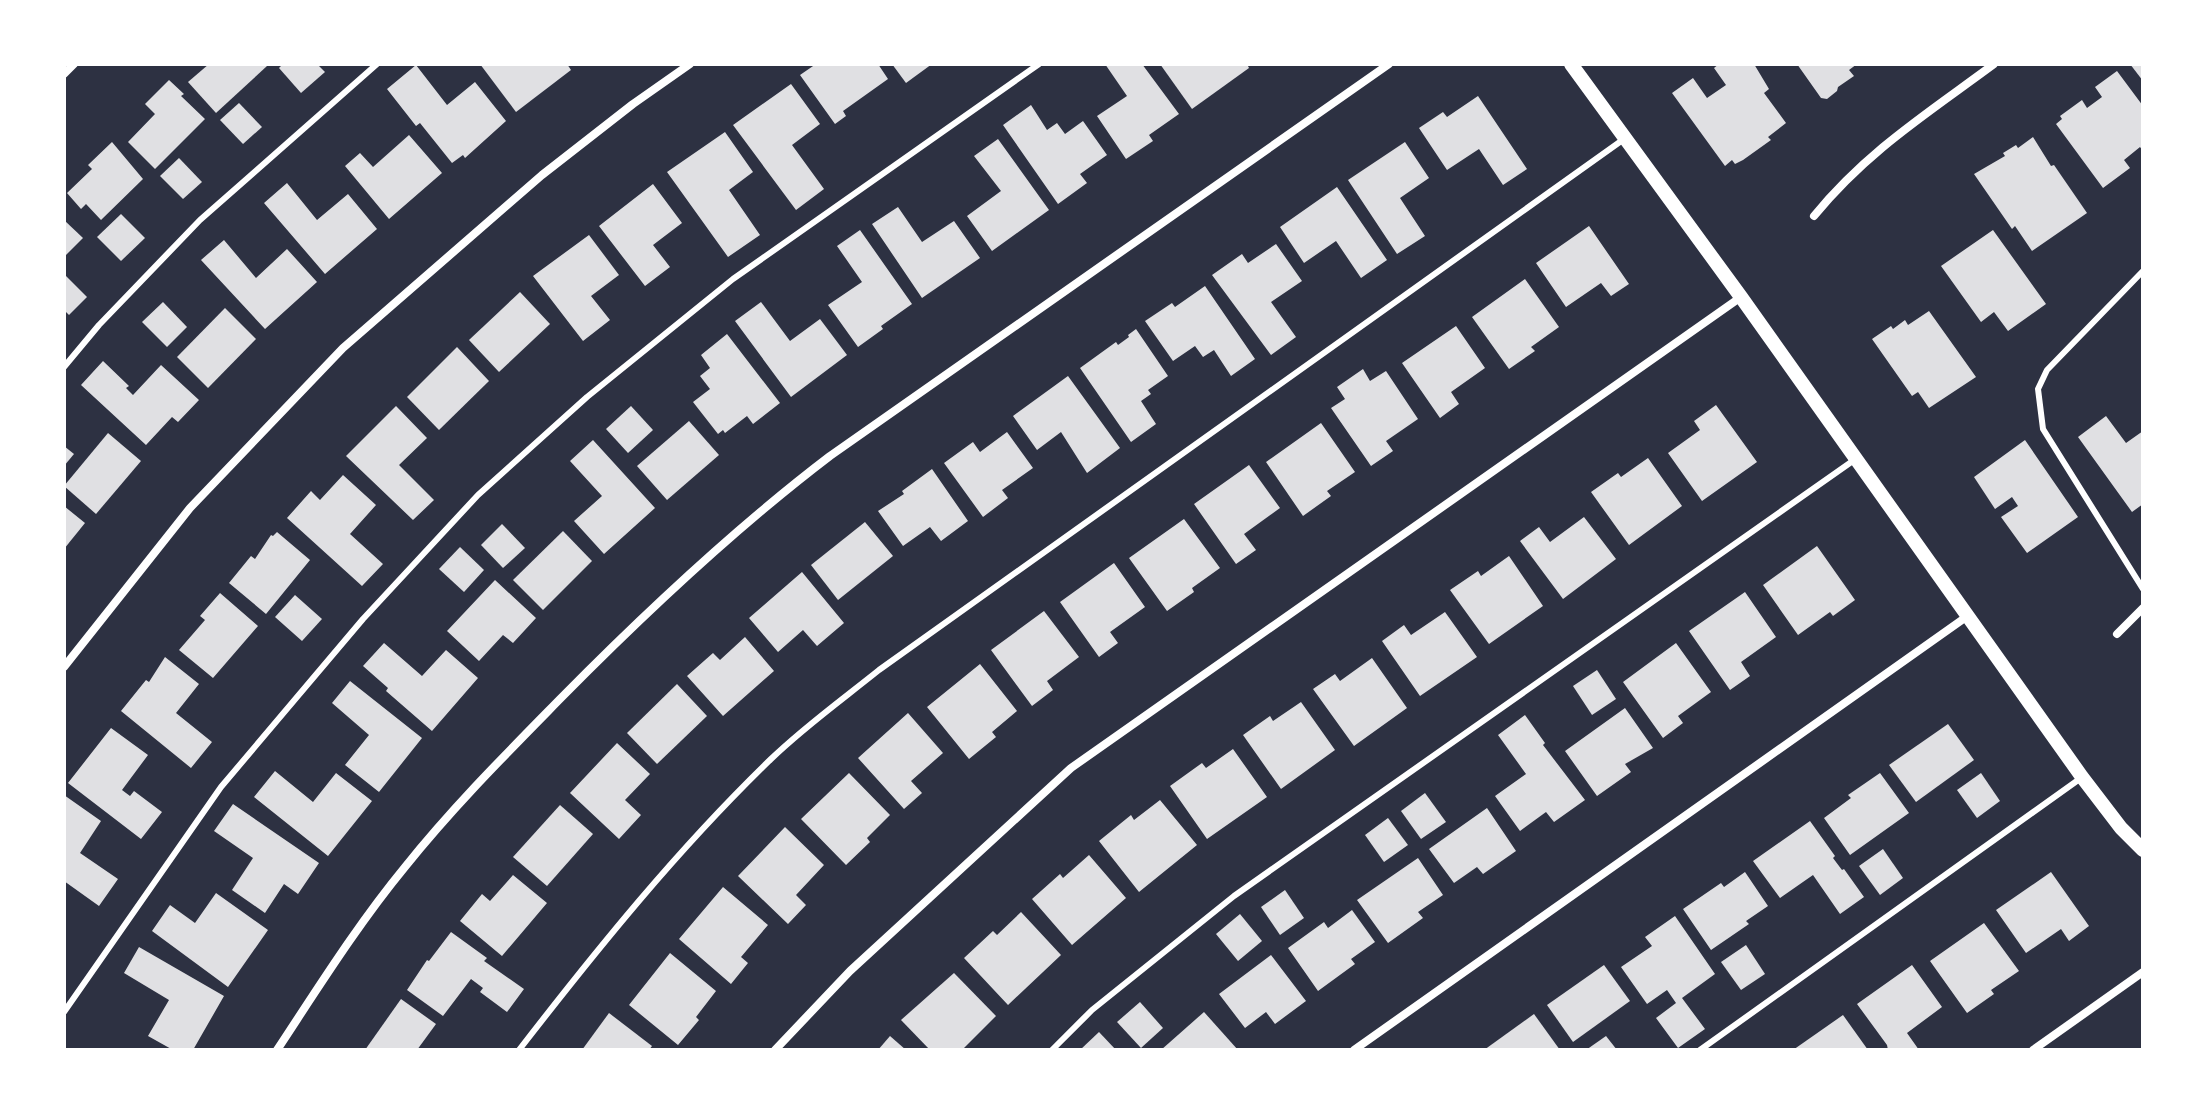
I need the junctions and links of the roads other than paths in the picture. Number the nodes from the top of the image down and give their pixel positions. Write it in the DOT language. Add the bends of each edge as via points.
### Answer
graph roads {
  1 [pos="74,64"];
  2 [pos="377,64"];
  3 [pos="690,64"];
  4 [pos="1039,64"];
  5 [pos="1389,64"];
  6 [pos="1571,64"];
  7 [pos="1994,64"];
  8 [pos="64,74"];
  9 [pos="1625,138"];
  10 [pos="1814,216"];
  11 [pos="2143,271"];
  12 [pos="1741,297"];
  13 [pos="64,367"];
  14 [pos="1857,458"];
  15 [pos="2143,589"];
  16 [pos="2143,608"];
  17 [pos="1969,615"];
  18 [pos="2117,634"];
  19 [pos="64,667"];
  20 [pos="2082,777"];
  21 [pos="2143,850"];
  22 [pos="2143,972"];
  23 [pos="64,1012"];
  24 [pos="277,1050"];
  25 [pos="519,1050"];
  26 [pos="775,1050"];
  27 [pos="1052,1050"];
  28 [pos="1354,1050"];
  29 [pos="1700,1050"];
  30 [pos="2033,1050"];
  1 -- 8 [label="street"];
  2 -- 13 [label="lane" via="200,220"];
  3 -- 19 [label="street" via="542,175 343,348 190,508"];
  4 -- 23 [label="lane" via="733,279 587,397 478,495 363,619 221,787"];
  5 -- 24 [label="street" via="769,503 610,648 482,778 404,868"];
  6 -- 9 [label="street"];
  7 -- 10 [label="street" via="1876,151"];
  9 -- 12 [label="street"];
  9 -- 25 [label="lane" via="867,679 773,757 689,842"];
  11 -- 15 [label="lane" via="2047,370 2038,389 2043,429"];
  12 -- 14 [label="street"];
  12 -- 26 [label="street" via="1071,768 850,971"];
  14 -- 17 [label="street"];
  14 -- 27 [label="lane" via="1234,896 1092,1010"];
  16 -- 18 [label="street"];
  17 -- 20 [label="street"];
  17 -- 28 [label="street"];
  20 -- 21 [label="street"];
  20 -- 29 [label="lane"];
  22 -- 30 [label="street"];
}
